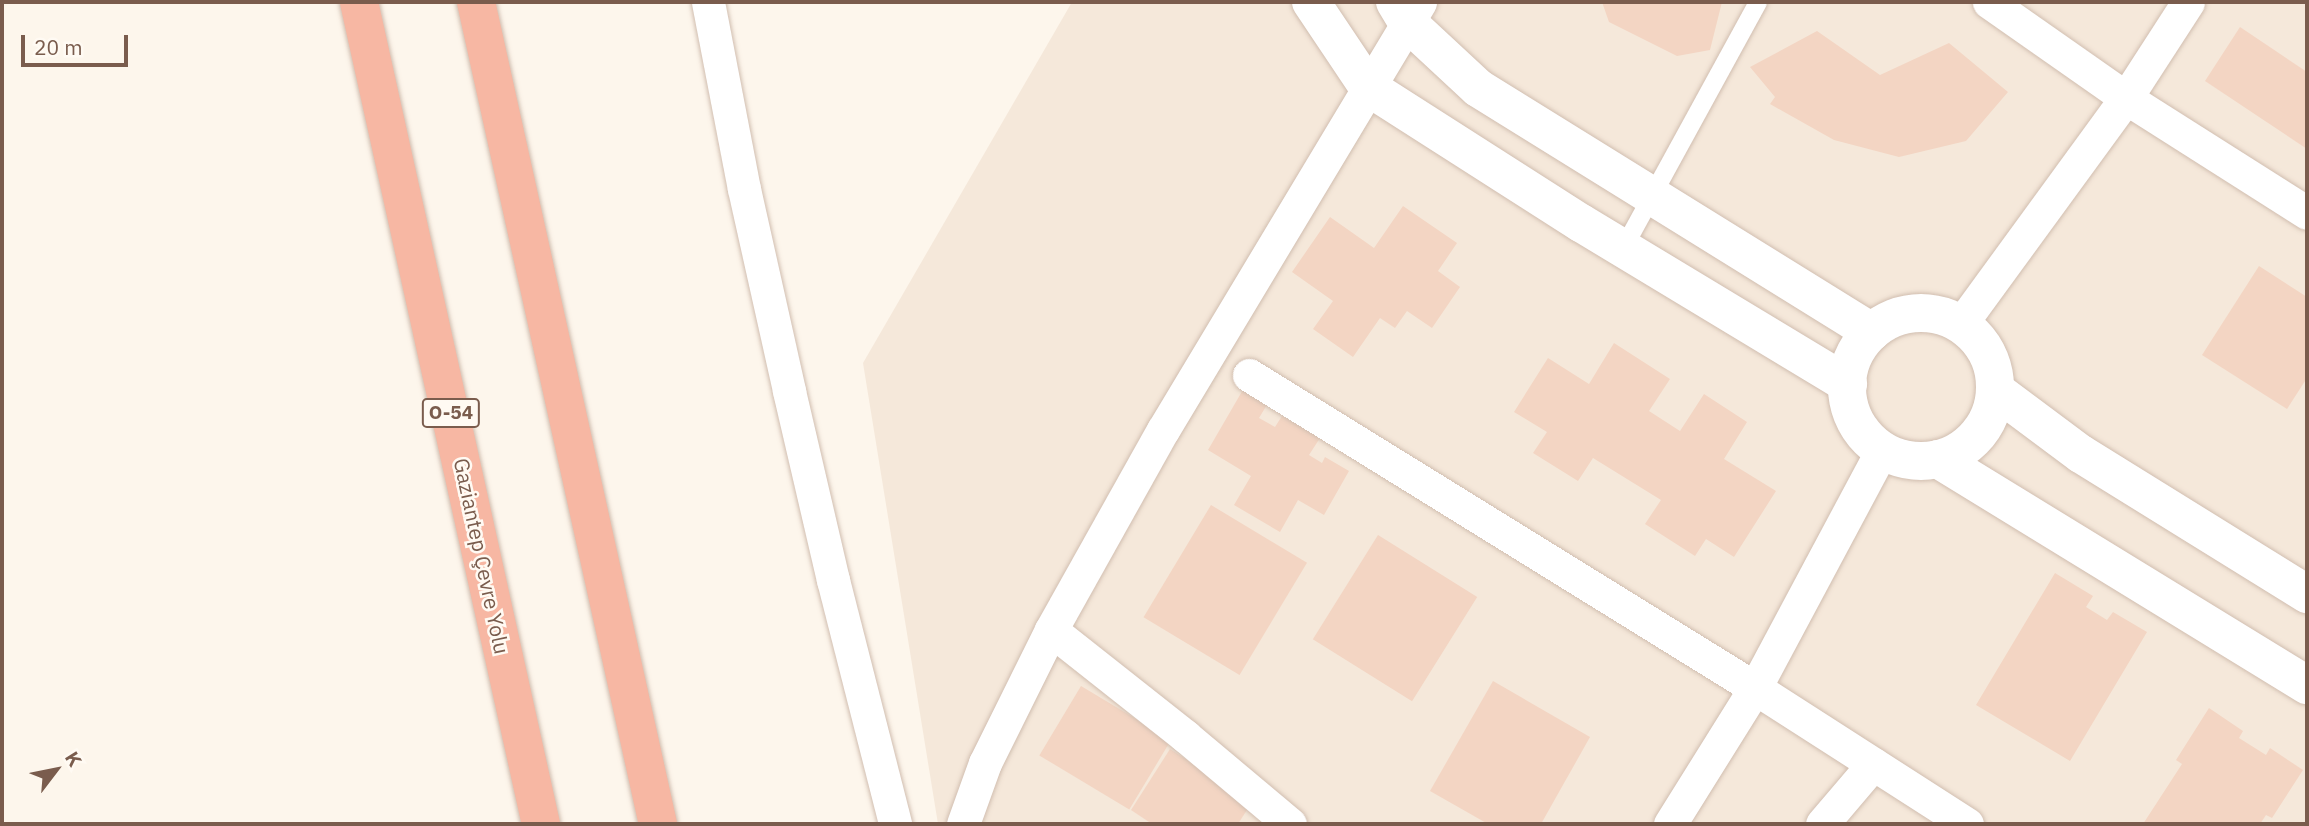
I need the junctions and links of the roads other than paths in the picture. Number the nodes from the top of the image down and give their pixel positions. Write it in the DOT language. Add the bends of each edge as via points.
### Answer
graph roads {
  1 [pos="359,2"];
  2 [pos="476,2"];
  3 [pos="708,2"];
  4 [pos="1311,2"];
  5 [pos="1758,2"];
  6 [pos="1989,2"];
  7 [pos="2188,2"];
  8 [pos="1407,9"];
  9 [pos="1368,87"];
  10 [pos="2126,98"];
  11 [pos="1650,195"];
  12 [pos="2307,213"];
  13 [pos="1623,249"];
  14 [pos="1961,324"];
  15 [pos="1871,332"];
  16 [pos="1249,374"];
  17 [pos="1847,384"];
  18 [pos="1995,390"];
  19 [pos="1882,450"];
  20 [pos="1938,459"];
  21 [pos="2307,594"];
  22 [pos="1051,630"];
  23 [pos="2307,685"];
  24 [pos="1755,688"];
  25 [pos="1873,764"];
  26 [pos="541,824"];
  27 [pos="658,824"];
  28 [pos="895,824"];
  29 [pos="963,824"];
  30 [pos="1290,824"];
  31 [pos="1671,824"];
  32 [pos="1822,824"];
  33 [pos="1966,824"];
  1 -- 26 [label="highway, Gaziantep Çevre Yolu / O-54"];
  2 -- 27 [label="highway"];
  3 -- 28 [label="street" via="789,391"];
  4 -- 9 [label="street"];
  5 -- 11 [label="lane"];
  6 -- 10 [label="street"];
  7 -- 10 [label="street"];
  8 -- 9 [label="street"];
  8 -- 11 [label="street" via="1478,88"];
  9 -- 13 [label="street"];
  9 -- 22 [label="street" via="1163,430"];
  10 -- 12 [label="street"];
  10 -- 14 [label="street"];
  11 -- 13 [label="lane"];
  11 -- 15 [label="street"];
  13 -- 17 [label="street"];
  14 -- 15 [label="street" via="1943,316 1905,314"];
  14 -- 18 [label="street" via="1987,353"];
  15 -- 17 [label="street" via="1851,364"];
  16 -- 24 [label="street"];
  17 -- 19 [label="street" via="1856,421"];
  18 -- 20 [label="street" via="1984,427 1964,447"];
  18 -- 21 [label="street" via="2081,454"];
  19 -- 20 [label="street" via="1918,461"];
  19 -- 24 [label="street"];
  20 -- 23 [label="street"];
  22 -- 29 [label="street" via="985,763"];
  22 -- 30 [label="street"];
  24 -- 25 [label="street"];
  24 -- 31 [label="street"];
  25 -- 32 [label="street"];
  25 -- 33 [label="street"];
}
